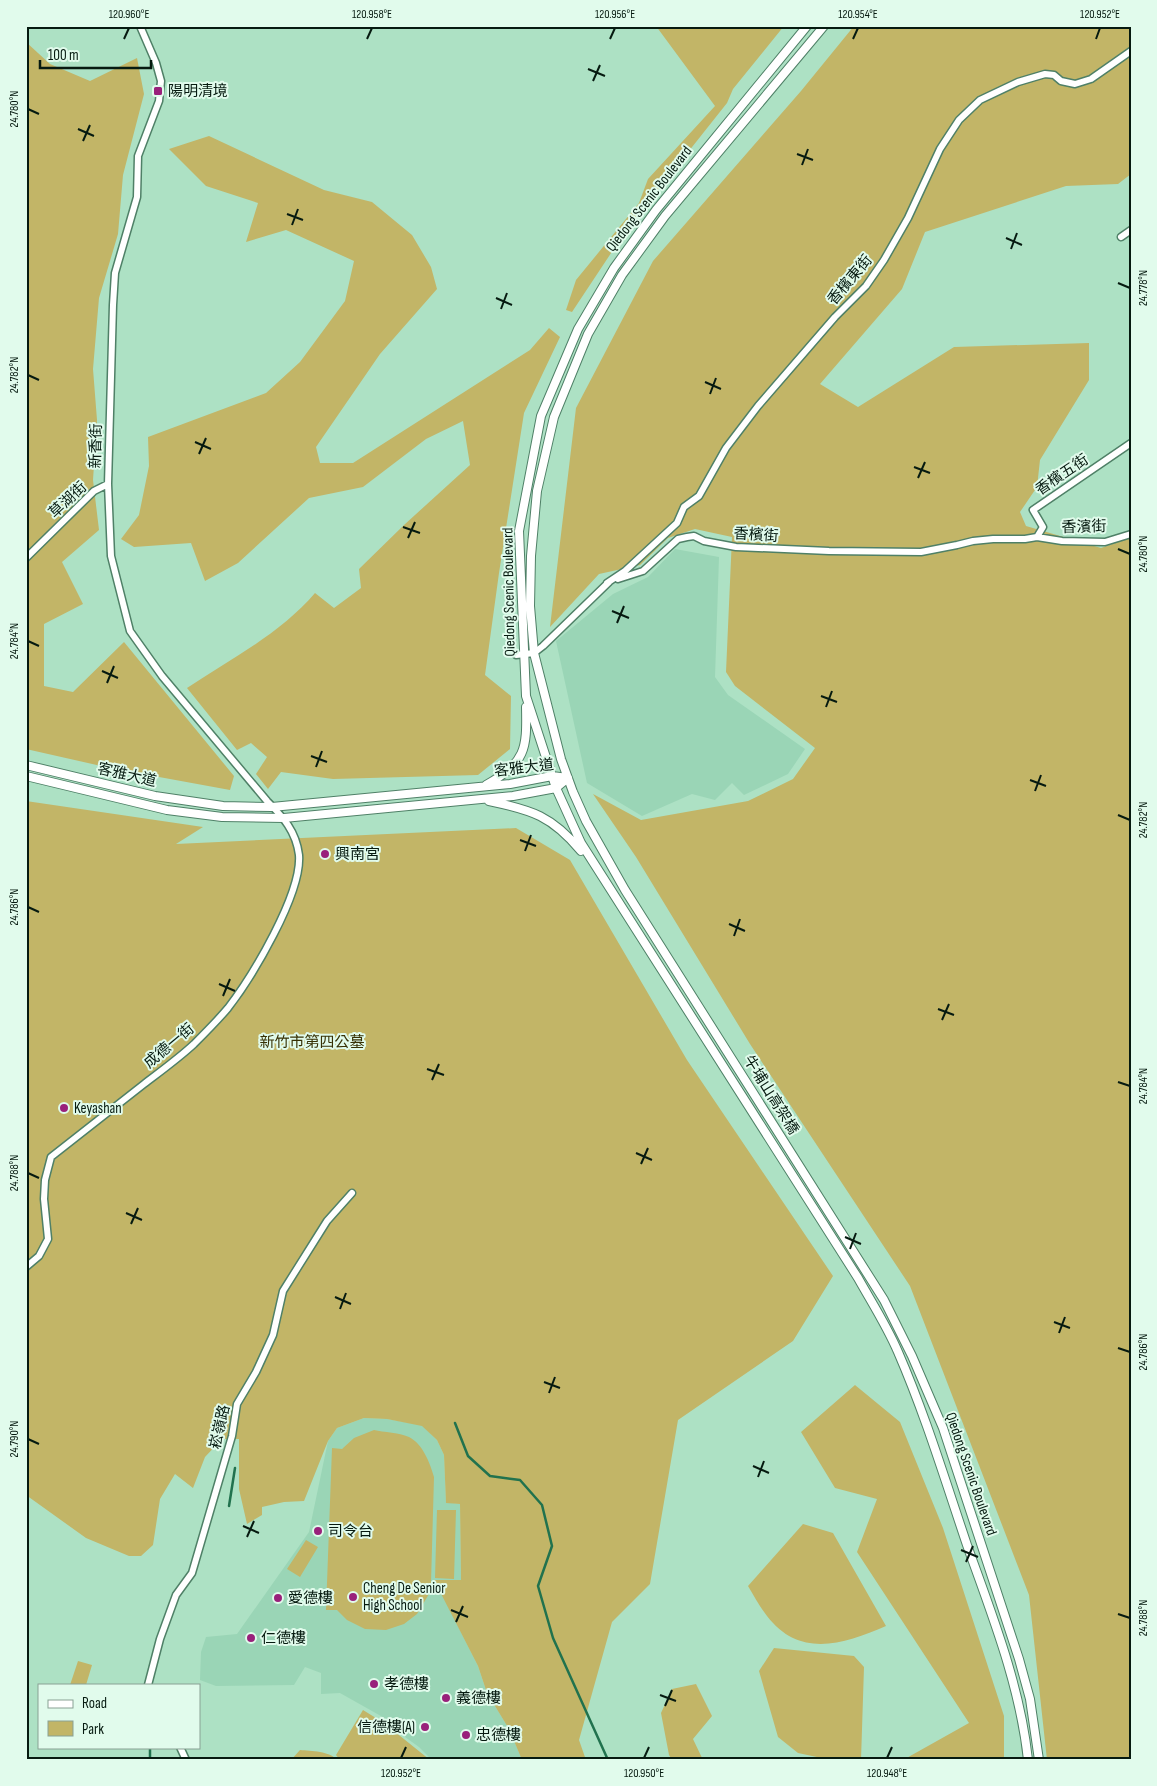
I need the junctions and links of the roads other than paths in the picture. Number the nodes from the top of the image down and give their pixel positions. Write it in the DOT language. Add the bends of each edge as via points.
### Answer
graph roads {
  1 [pos="140,26"];
  2 [pos="807,26"];
  3 [pos="824,26"];
  4 [pos="1131,51"];
  5 [pos="1131,230"];
  6 [pos="1121,237"];
  7 [pos="1131,443"];
  8 [pos="108,484"];
  9 [pos="1131,534"];
  10 [pos="1037,537"];
  11 [pos="26,558"];
  12 [pos="607,582"];
  13 [pos="534,652"];
  14 [pos="520,655"];
  15 [pos="526,696"];
  16 [pos="26,765"];
  17 [pos="26,776"];
  18 [pos="552,776"];
  19 [pos="568,778"];
  20 [pos="482,787"];
  21 [pos="556,788"];
  22 [pos="482,800"];
  23 [pos="272,807"];
  24 [pos="284,818"];
  25 [pos="596,870"];
  26 [pos="688,989"];
  27 [pos="679,996"];
  28 [pos="352,1192"];
  29 [pos="831,1215"];
  30 [pos="821,1222"];
  31 [pos="26,1266"];
  32 [pos="148,1684"];
  33 [pos="180,1748"];
  34 [pos="186,1760"];
  35 [pos="1028,1760"];
  36 [pos="1039,1760"];
  1 -- 8 [label="street, 新香街" via="161,81 159,101 138,156 137,197 116,273 112,305"];
  2 -- 14 [label="street, Qiedong Scenic Boulevard" via="656,210 614,268 578,329 541,416 519,531"];
  3 -- 13 [label="street, Qiedong Scenic Boulevard" via="665,216 622,275 588,334 554,417 537,492 530,606"];
  4 -- 12 [label="street, 香檳東街" via="1090,79 1075,84 1045,74 1018,82 980,100 959,120 940,149 884,260 866,286 758,406 726,448 699,496 684,507 677,523 625,571"];
  5 -- 6 [label="street"];
  7 -- 10 [label="street, 香檳五街" via="1033,510 1043,527"];
  8 -- 11 [label="street, 草湖街" via="94,491"];
  8 -- 23 [label="street, 新香街" via="111,556 130,631 162,676"];
  9 -- 10 [label="street, 香濱街" via="1105,542"];
  10 -- 12 [label="street, 香檳街" via="973,541 921,552 736,547 694,536 678,539 643,571"];
  12 -- 13 [label="street, 香檳街"];
  13 -- 14 [label="street, 香檳街"];
  13 -- 19 [label="street, Qiedong Scenic Boulevard"];
  14 -- 15 [label="street, Qiedong Scenic Boulevard"];
  15 -- 18 [label="street, Qiedong Scenic Boulevard"];
  15 -- 20 [label="street" via="525,748 518,762 507,772"];
  16 -- 23 [label="street, 客雅大道" via="155,796 223,806"];
  17 -- 24 [label="street, 客雅大道" via="167,810 222,817"];
  18 -- 19 [label="street, 客雅大道"];
  18 -- 20 [label="street, 客雅大道"];
  18 -- 21 [label="street, Qiedong Scenic Boulevard"];
  19 -- 21 [label="street, 客雅大道"];
  19 -- 26 [label="street, Qiedong Scenic Boulevard" via="586,821 624,890"];
  20 -- 23 [label="street, 客雅大道"];
  21 -- 22 [label="street, 客雅大道"];
  21 -- 25 [label="street, Qiedong Scenic Boulevard"];
  22 -- 24 [label="street, 客雅大道"];
  22 -- 25 [label="street" via="527,810 555,824"];
  23 -- 24 [label="street, 新香街"];
  24 -- 31 [label="street, 成德一街" via="296,841 299,856 297,876 289,903 265,949 228,1007 193,1045 52,1157 47,1168 45,1190 48,1239 39,1256"];
  25 -- 27 [label="street, Qiedong Scenic Boulevard"];
  26 -- 29 [label="street, 牛埔山高架橋"];
  27 -- 30 [label="street, 牛埔山高架橋"];
  28 -- 32 [label="street, 崧嶺路" via="327,1221 283,1291 273,1336 237,1404 232,1436 192,1573 176,1595"];
  29 -- 36 [label="street, Qiedong Scenic Boulevard" via="884,1300 944,1428 1019,1659 1030,1699"];
  30 -- 35 [label="street, Qiedong Scenic Boulevard" via="882,1318 898,1352 1008,1662 1019,1702"];
  33 -- 34 [label="street"];
}
